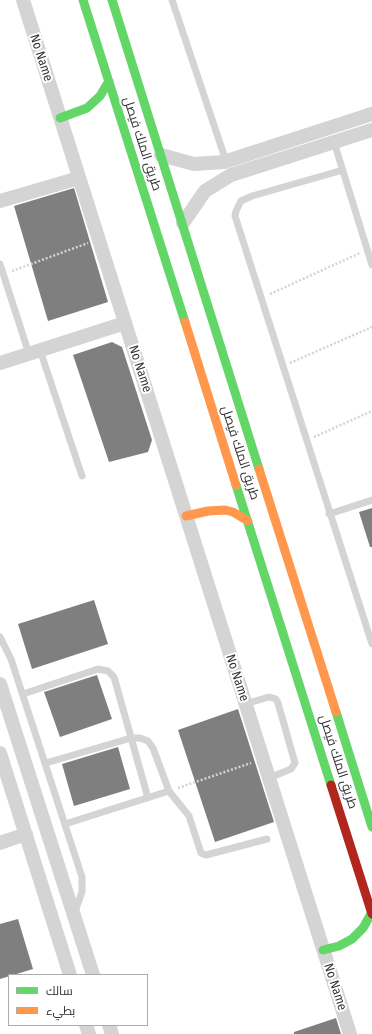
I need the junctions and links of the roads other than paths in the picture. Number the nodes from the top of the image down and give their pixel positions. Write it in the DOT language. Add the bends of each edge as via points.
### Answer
graph roads {
  1 [pos="23,0"];
  2 [pos="83,0"];
  3 [pos="112,0"];
  4 [pos="172,0"];
  5 [pos="109,82"];
  6 [pos="372,114"];
  7 [pos="60,118"];
  8 [pos="329,128"];
  9 [pos="372,130"];
  10 [pos="334,142"];
  11 [pos="161,155"];
  12 [pos="226,161"];
  13 [pos="343,170"];
  14 [pos="79,178"];
  15 [pos="0,201"];
  16 [pos="183,223"];
  17 [pos="0,264"];
  18 [pos="372,265"];
  19 [pos="125,323"];
  20 [pos="34,352"];
  21 [pos="0,363"];
  22 [pos="82,476"];
  23 [pos="372,500"];
  24 [pos="329,514"];
  25 [pos="186,516"];
  26 [pos="248,521"];
  27 [pos="0,637"];
  28 [pos="372,644"];
  29 [pos="0,684"];
  30 [pos="23,694"];
  31 [pos="245,704"];
  32 [pos="131,738"];
  33 [pos="0,754"];
  34 [pos="46,763"];
  35 [pos="269,778"];
  36 [pos="169,791"];
  37 [pos="148,798"];
  38 [pos="66,824"];
  39 [pos="372,827"];
  40 [pos="26,834"];
  41 [pos="267,839"];
  42 [pos="0,843"];
  43 [pos="372,913"];
  44 [pos="74,914"];
  45 [pos="323,950"];
  46 [pos="70,974"];
  47 [pos="93,974"];
  48 [pos="350,1034"];
  1 -- 7 [label="street, No Name"];
  2 -- 5 [label="main road, طريق الملك فيصل"];
  3 -- 11 [label="main road, طريق الملك فيصل"];
  4 -- 12 [label="lane"];
  5 -- 7 [label="main road" via="100,96 87,108"];
  5 -- 26 [label="main road, طريق الملك فيصل"];
  6 -- 8 [label="street"];
  7 -- 14 [label="street, No Name"];
  8 -- 10 [label="street"];
  8 -- 12 [label="street"];
  9 -- 10 [label="street"];
  10 -- 13 [label="lane"];
  10 -- 16 [label="street" via="213,184 205,191"];
  11 -- 12 [label="street" via="194,164"];
  11 -- 16 [label="main road, طريق الملك فيصل"];
  13 -- 18 [label="lane"];
  13 -- 24 [label="lane" via="252,196 241,201 235,216"];
  14 -- 15 [label="street"];
  14 -- 19 [label="street, No Name"];
  16 -- 39 [label="main road, طريق الملك فيصل"];
  17 -- 20 [label="lane"];
  19 -- 20 [label="street"];
  19 -- 25 [label="street, No Name"];
  20 -- 21 [label="street"];
  20 -- 22 [label="lane"];
  23 -- 24 [label="lane"];
  24 -- 28 [label="lane"];
  25 -- 26 [label="main road" via="224,510"];
  25 -- 31 [label="street, No Name"];
  26 -- 43 [label="main road, طريق الملك فيصل"];
  27 -- 30 [label="lane"];
  29 -- 44 [label="street"];
  30 -- 32 [label="lane" via="94,670 105,670 114,677"];
  30 -- 34 [label="lane"];
  31 -- 35 [label="street, No Name"];
  31 -- 35 [label="lane" via="269,697 276,699 278,703 295,763 291,769"];
  32 -- 34 [label="lane"];
  32 -- 36 [label="lane" via="148,741 154,748"];
  32 -- 37 [label="lane"];
  33 -- 40 [label="street"];
  34 -- 38 [label="lane"];
  35 -- 45 [label="street, No Name"];
  36 -- 37 [label="lane"];
  36 -- 41 [label="lane" via="189,816 202,854"];
  37 -- 38 [label="lane"];
  38 -- 44 [label="lane" via="82,876 82,892"];
  40 -- 42 [label="street"];
  40 -- 46 [label="street"];
  43 -- 45 [label="main road" via="363,928 352,939"];
  44 -- 47 [label="street"];
  45 -- 48 [label="street, No Name"];
}
